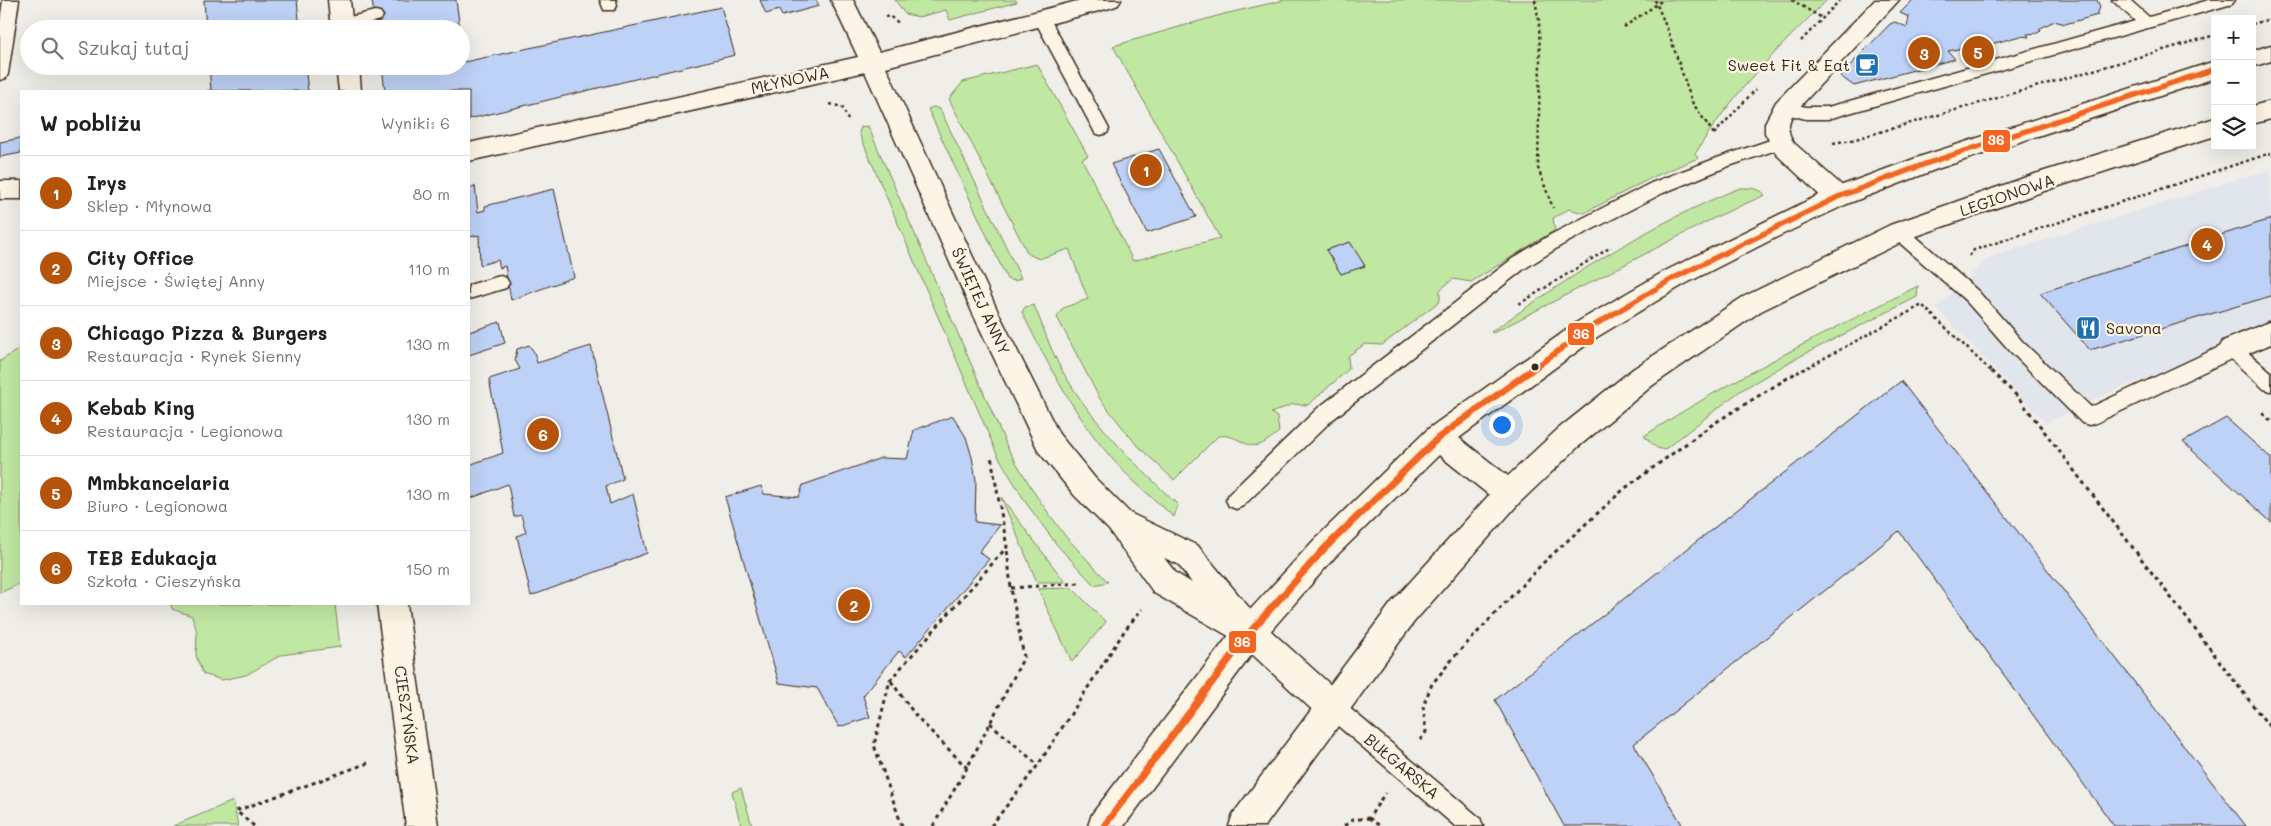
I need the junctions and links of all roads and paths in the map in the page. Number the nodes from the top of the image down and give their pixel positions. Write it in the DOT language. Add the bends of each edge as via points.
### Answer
graph roads {
  1 [pos="10,0"];
  2 [pos="339,0"];
  3 [pos="842,0"];
  4 [pos="1110,0"];
  5 [pos="1535,0"];
  6 [pos="1654,0"];
  7 [pos="1664,0"];
  8 [pos="1792,0"];
  9 [pos="1888,0"];
  10 [pos="2120,0"];
  11 [pos="2227,0"];
  12 [pos="1657,4"];
  13 [pos="374,16"];
  14 [pos="1041,17"];
  15 [pos="1822,18"];
  16 [pos="2271,19"];
  17 [pos="341,20"];
  18 [pos="361,20"];
  19 [pos="2147,23"];
  20 [pos="2256,23"];
  21 [pos="1624,27"];
  22 [pos="2211,36"];
  23 [pos="2271,53"];
  24 [pos="2256,58"];
  25 [pos="872,62"];
  26 [pos="2205,72"];
  27 [pos="0,74"];
  28 [pos="348,75"];
  29 [pos="2211,83"];
  30 [pos="350,90"];
  31 [pos="1784,108"];
  32 [pos="2271,110"];
  33 [pos="2256,114"];
  34 [pos="2211,128"];
  35 [pos="1101,129"];
  36 [pos="1714,134"];
  37 [pos="1787,149"];
  38 [pos="470,152"];
  39 [pos="2271,154"];
  40 [pos="0,190"];
  41 [pos="20,190"];
  42 [pos="1838,197"];
  43 [pos="1899,232"];
  44 [pos="1556,240"];
  45 [pos="1620,242"];
  46 [pos="1950,278"];
  47 [pos="500,284"];
  48 [pos="470,292"];
  49 [pos="1922,305"];
  50 [pos="1516,306"];
  51 [pos="2271,332"];
  52 [pos="2232,349"];
  53 [pos="2271,383"];
  54 [pos="1438,438"];
  55 [pos="991,456"];
  56 [pos="1509,494"];
  57 [pos="1236,500"];
  58 [pos="1119,521"];
  59 [pos="1007,547"];
  60 [pos="1080,583"];
  61 [pos="1165,583"];
  62 [pos="1011,588"];
  63 [pos="392,605"];
  64 [pos="1250,632"];
  65 [pos="890,680"];
  66 [pos="1332,707"];
  67 [pos="990,723"];
  68 [pos="2271,729"];
  69 [pos="368,763"];
  70 [pos="1038,764"];
  71 [pos="1401,766"];
  72 [pos="967,768"];
  73 [pos="1369,818"];
  74 [pos="254,826"];
  75 [pos="422,826"];
  76 [pos="902,826"];
  77 [pos="932,826"];
  78 [pos="991,826"];
  79 [pos="1104,826"];
  80 [pos="1245,826"];
  81 [pos="1344,826"];
  82 [pos="1380,826"];
  83 [pos="1472,826"];
  1 -- 27 [label="lane"];
  2 -- 17 [label="main road"];
  3 -- 25 [label="main road, ŚWIĘTEJ ANNY"];
  4 -- 14 [label="main road, MŁYNOWA"];
  5 -- 44 [label="path" via="1540,53 1538,168 1557,216 1553,218"];
  6 -- 12 [label="path"];
  7 -- 12 [label="path"];
  8 -- 15 [label="path"];
  9 -- 31 [label="main road"];
  10 -- 19 [label="lane"];
  11 -- 19 [label="lane"];
  12 -- 21 [label="path"];
  12 -- 36 [label="path" via="1692,102"];
  13 -- 18 [label="lane"];
  14 -- 25 [label="main road, MŁYNOWA"];
  14 -- 35 [label="lane"];
  16 -- 20 [label="path"];
  19 -- 31 [label="lane" via="1828,113"];
  22 -- 37 [label="path" via="1852,140"];
  23 -- 24 [label="main road"];
  25 -- 38 [label="main road, MŁYNOWA"];
  25 -- 58 [label="main road, ŚWIĘTEJ ANNY" via="986,314 1049,443 1085,487"];
  26 -- 29 [label="main road"];
  26 -- 42 [label="main road" via="1928,163"];
  28 -- 30 [label="main road"];
  31 -- 37 [label="main road" via="1777,121 1777,133"];
  32 -- 33 [label="main road"];
  34 -- 43 [label="main road, LEGIONOWA" via="2044,181"];
  37 -- 42 [label="main road"];
  37 -- 44 [label="lane" via="1723,162 1658,188"];
  39 -- 46 [label="path" via="1974,250"];
  40 -- 41 [label="main road"];
  42 -- 54 [label="main road" via="1674,278 1588,329"];
  43 -- 46 [label="lane"];
  43 -- 56 [label="main road, LEGIONOWA" via="1752,304 1643,377 1568,438"];
  44 -- 57 [label="lane" via="1504,275 1325,414"];
  45 -- 50 [label="path"];
  46 -- 49 [label="path"];
  46 -- 52 [label="lane" via="1972,296 2016,346 2089,418"];
  47 -- 48 [label="lane"];
  49 -- 68 [label="path" via="2018,397"];
  49 -- 71 [label="path" via="1776,384 1713,424 1624,489 1542,564 1432,684 1423,706 1426,732"];
  51 -- 52 [label="main road"];
  52 -- 53 [label="lane"];
  54 -- 56 [label="main road"];
  54 -- 64 [label="main road" via="1324,549"];
  55 -- 59 [label="path"];
  56 -- 66 [label="main road, LEGIONOWA" via="1403,612"];
  58 -- 61 [label="main road, ŚWIĘTEJ ANNY"];
  58 -- 64 [label="main road, ŚWIĘTEJ ANNY" via="1188,555"];
  59 -- 62 [label="path"];
  59 -- 65 [label="path"];
  60 -- 62 [label="path"];
  61 -- 64 [label="main road, ŚWIĘTEJ ANNY"];
  61 -- 70 [label="path" via="1125,630"];
  62 -- 67 [label="path" via="1024,656"];
  63 -- 75 [label="main road, CIESZYŃSKA"];
  64 -- 66 [label="main road, ŚWIĘTEJ ANNY"];
  64 -- 79 [label="main road"];
  65 -- 72 [label="path" via="916,716"];
  65 -- 76 [label="path" via="874,745"];
  66 -- 71 [label="lane, BUŁGARSKA"];
  66 -- 80 [label="main road, LEGIONOWA"];
  67 -- 70 [label="path"];
  67 -- 72 [label="path"];
  69 -- 74 [label="path" via="236,811"];
  70 -- 78 [label="path"];
  71 -- 73 [label="path"];
  71 -- 83 [label="lane, BUŁGARSKA"];
  72 -- 77 [label="path"];
  73 -- 81 [label="path" via="1352,820"];
  73 -- 82 [label="path"];
}
